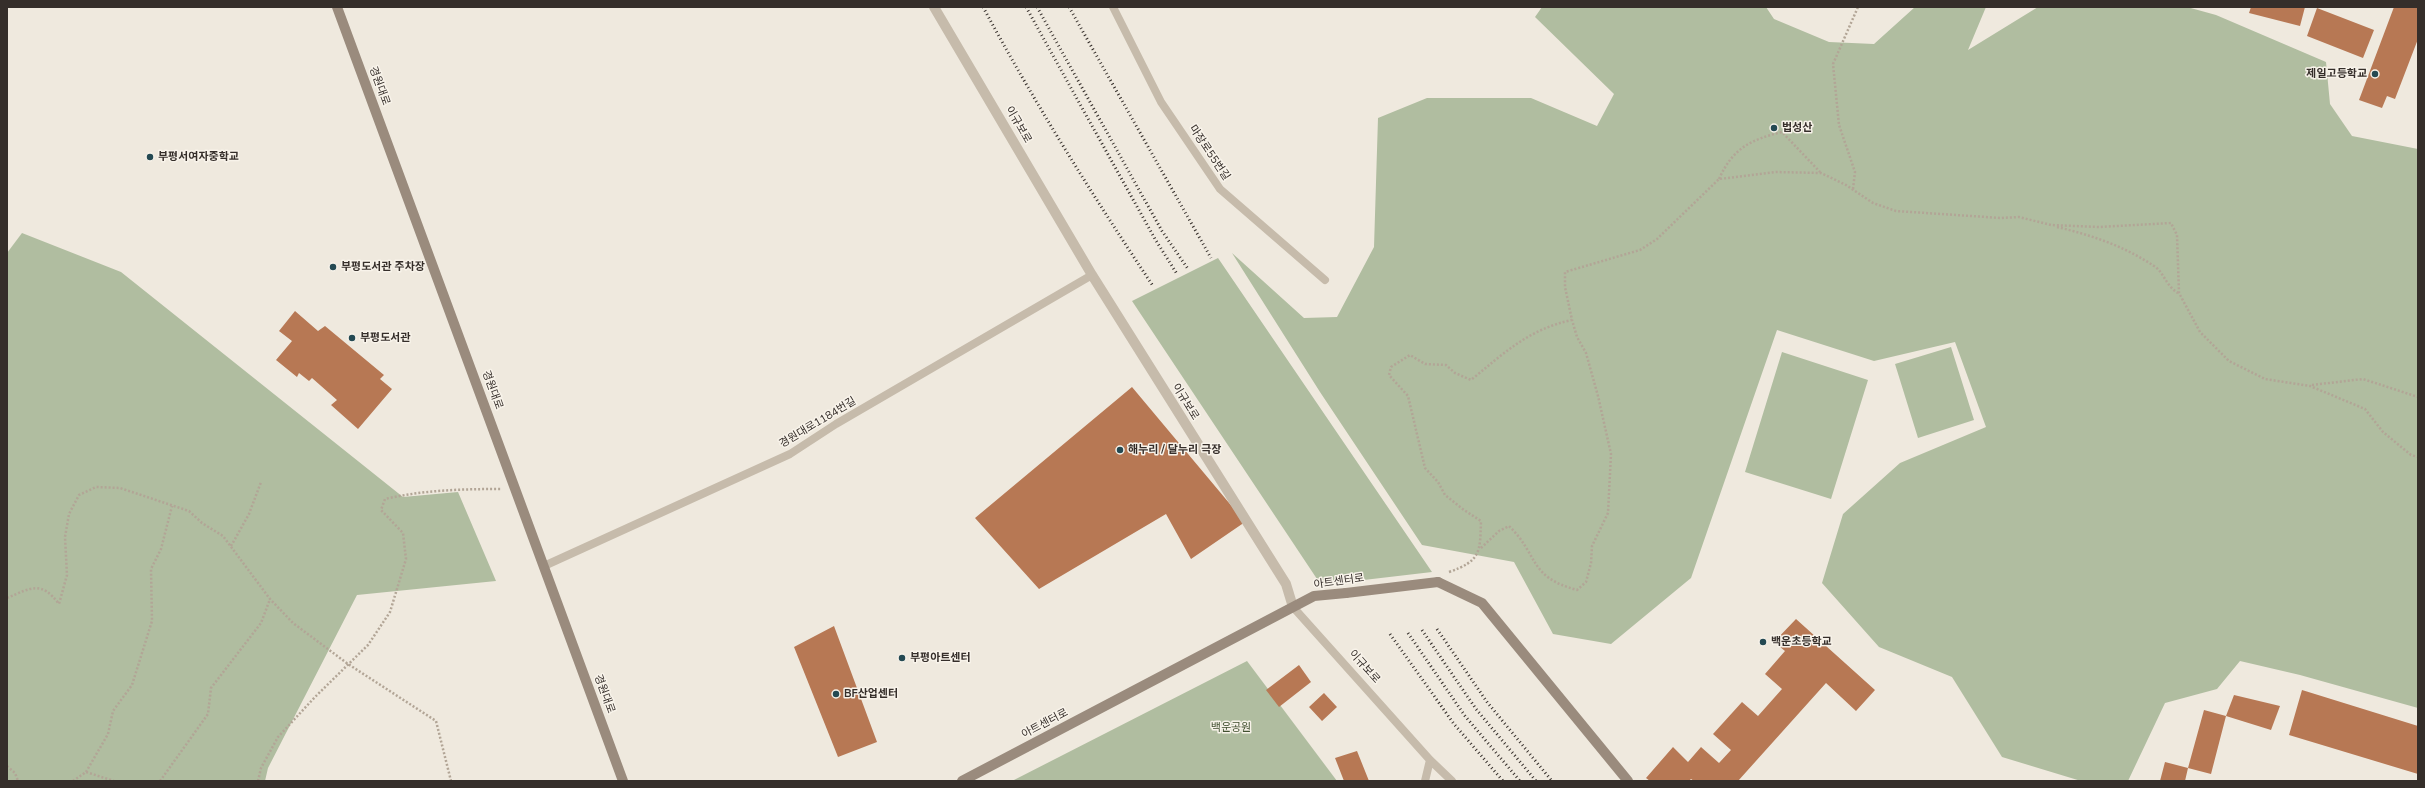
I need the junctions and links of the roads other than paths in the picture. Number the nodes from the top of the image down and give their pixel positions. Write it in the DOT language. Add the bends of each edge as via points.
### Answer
graph roads {
  1 [pos="337,7"];
  2 [pos="934,7"];
  3 [pos="1112,7"];
  4 [pos="1092,275"];
  5 [pos="1325,280"];
  6 [pos="544,566"];
  7 [pos="1293,607"];
  8 [pos="1430,760"];
  9 [pos="623,781"];
  10 [pos="962,781"];
  11 [pos="1425,781"];
  12 [pos="1452,781"];
  13 [pos="1628,781"];
  1 -- 6 [label="main road, 경원대로"];
  2 -- 4 [label="street, 이규보로"];
  3 -- 5 [label="lane, 마장로55번길" via="1161,102 1220,188"];
  4 -- 6 [label="lane, 경원대로1184번길" via="836,424 790,454"];
  4 -- 7 [label="street, 이규보로" via="1286,584"];
  6 -- 9 [label="main road, 경원대로"];
  7 -- 8 [label="lane, 이규보로"];
  7 -- 10 [label="main road, 아트센터로"];
  7 -- 13 [label="main road, 아트센터로, bridge" via="1314,596 1438,582 1482,603"];
  8 -- 11 [label="lane"];
  8 -- 12 [label="lane, 이규보로"];
}
